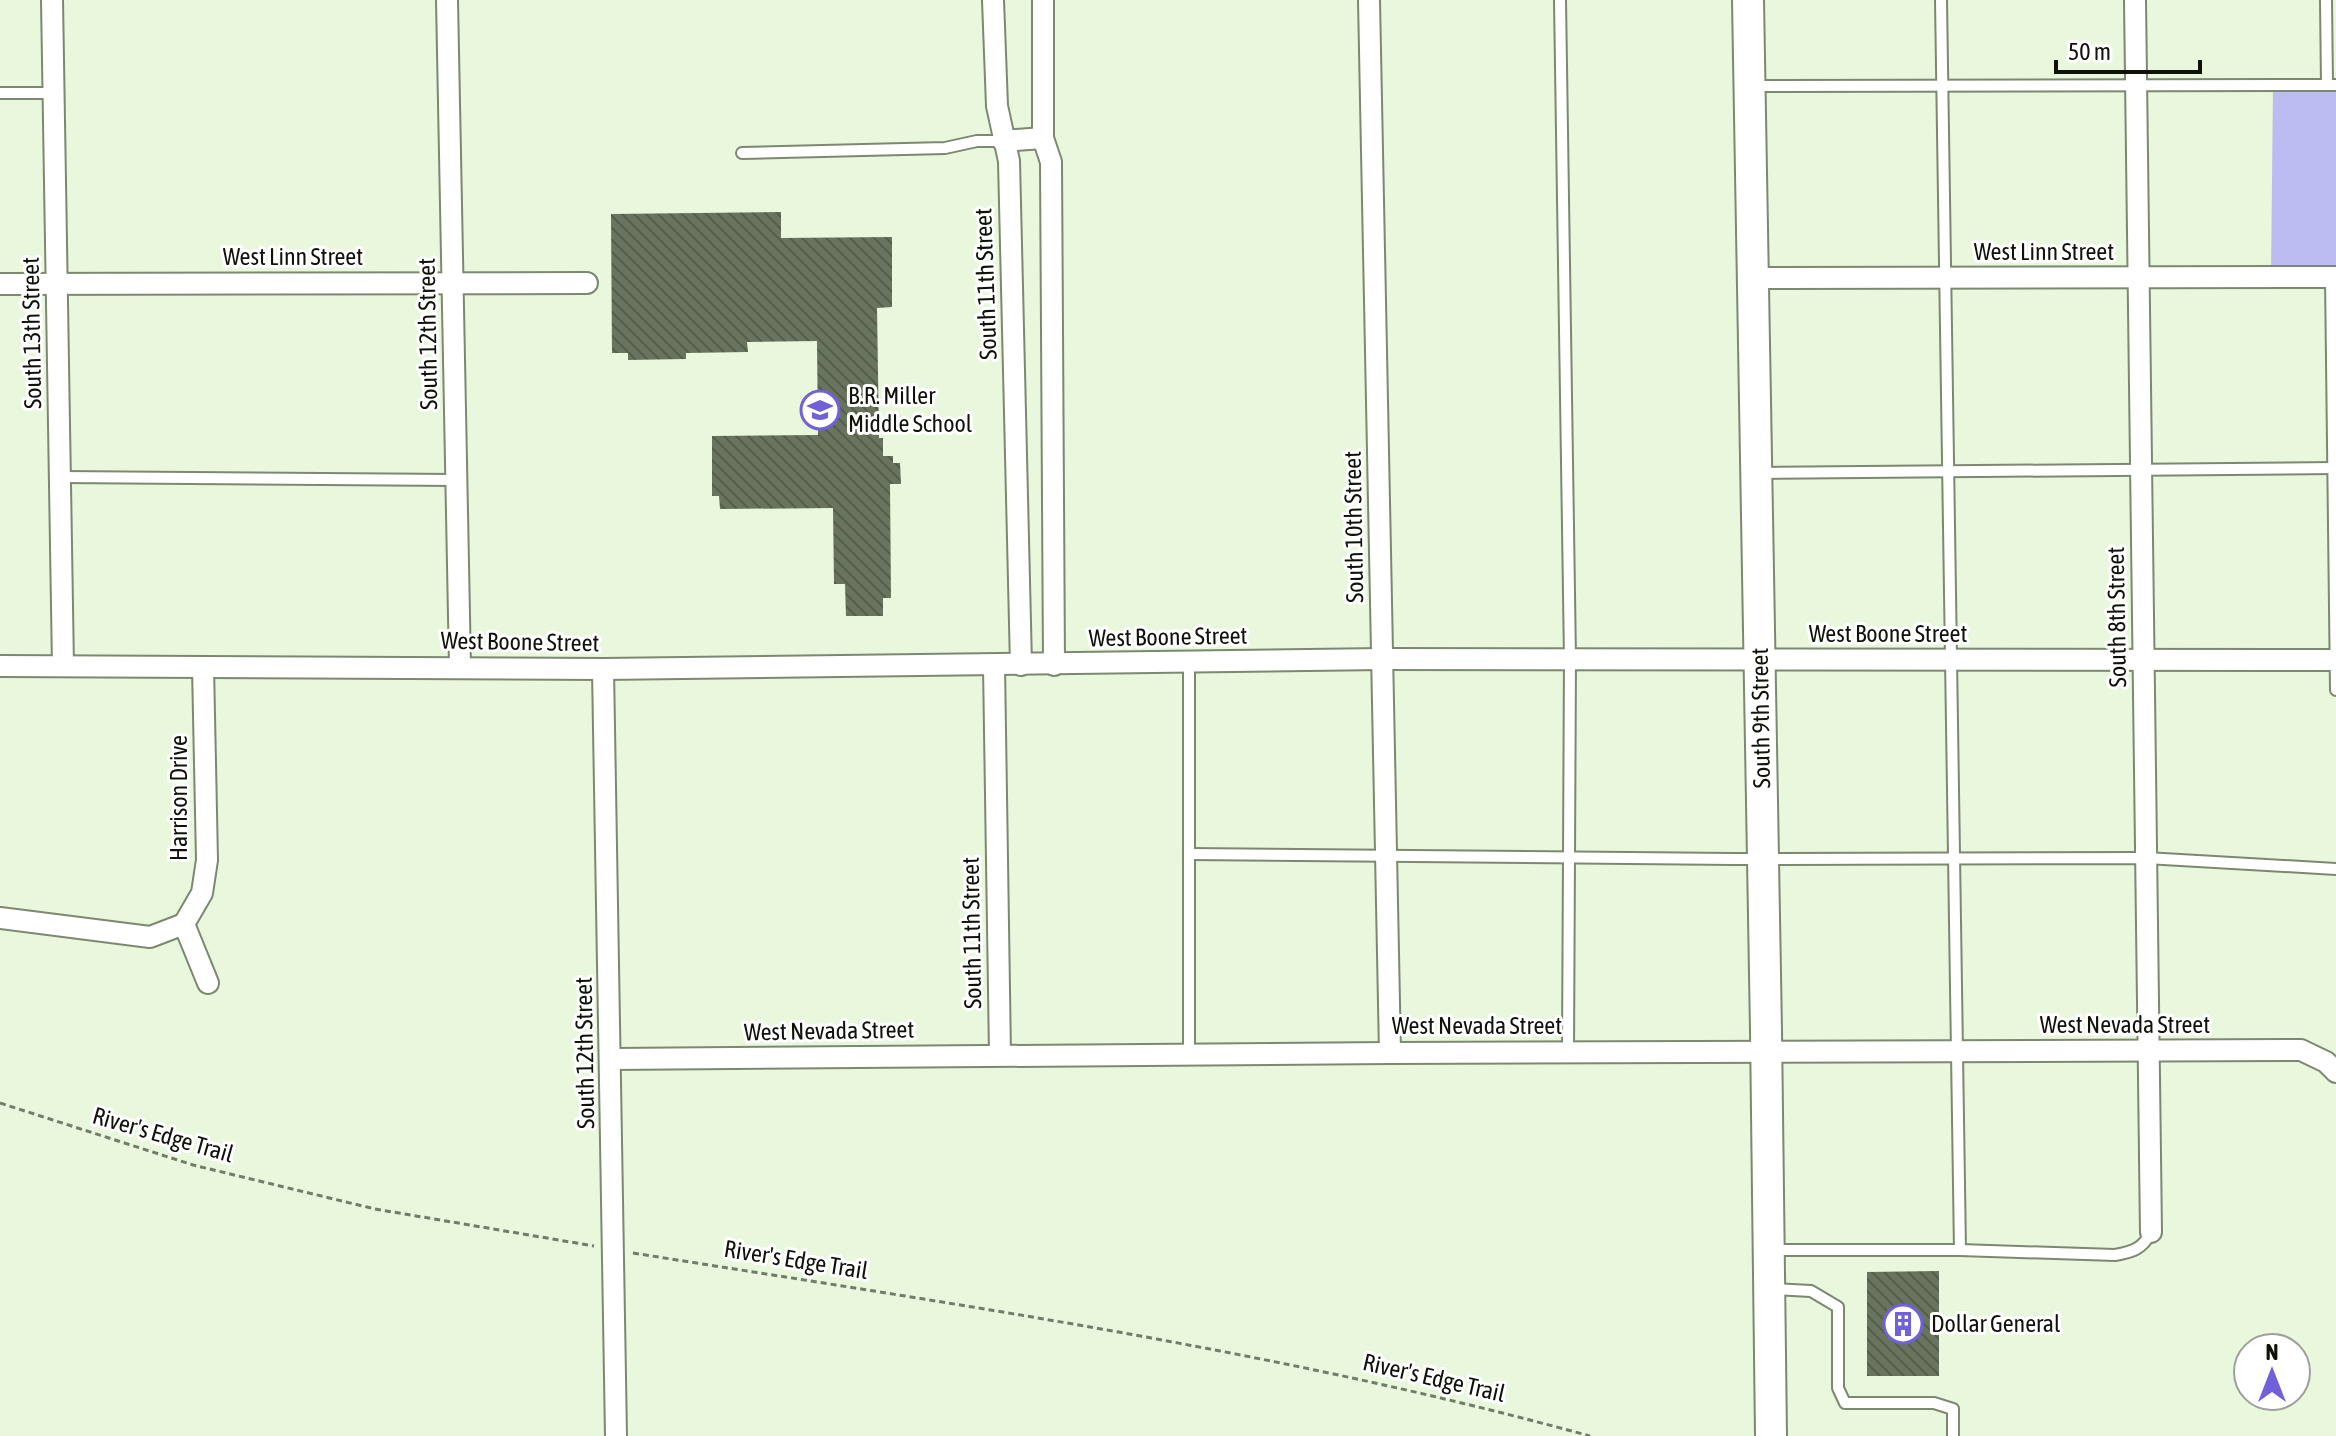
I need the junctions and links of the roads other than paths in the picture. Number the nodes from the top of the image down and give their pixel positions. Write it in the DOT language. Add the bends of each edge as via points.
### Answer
graph roads {
  1 [pos="52,0"];
  2 [pos="447,0"];
  3 [pos="993,0"];
  4 [pos="1043,0"];
  5 [pos="1369,0"];
  6 [pos="1560,0"];
  7 [pos="1748,0"];
  8 [pos="1941,0"];
  9 [pos="2135,0"];
  10 [pos="2326,0"];
  11 [pos="1942,85"];
  12 [pos="2137,85"];
  13 [pos="2332,85"];
  14 [pos="1749,86"];
  15 [pos="0,93"];
  16 [pos="54,93"];
  17 [pos="1043,138"];
  18 [pos="1003,141"];
  19 [pos="742,153"];
  20 [pos="2333,277"];
  21 [pos="1753,278"];
  22 [pos="1945,278"];
  23 [pos="2139,278"];
  24 [pos="453,283"];
  25 [pos="587,283"];
  26 [pos="0,284"];
  27 [pos="57,284"];
  28 [pos="2336,468"];
  29 [pos="2141,470"];
  30 [pos="1948,472"];
  31 [pos="1757,473"];
  32 [pos="60,477"];
  33 [pos="456,480"];
  34 [pos="1382,659"];
  35 [pos="1570,659"];
  36 [pos="1760,659"];
  37 [pos="1951,660"];
  38 [pos="2336,660"];
  39 [pos="1189,662"];
  40 [pos="2144,662"];
  41 [pos="994,665"];
  42 [pos="1021,665"];
  43 [pos="1054,665"];
  44 [pos="0,666"];
  45 [pos="63,666"];
  46 [pos="203,667"];
  47 [pos="460,667"];
  48 [pos="603,669"];
  49 [pos="2336,690"];
  50 [pos="1189,854"];
  51 [pos="1386,857"];
  52 [pos="1569,858"];
  53 [pos="2146,858"];
  54 [pos="1764,859"];
  55 [pos="1954,859"];
  56 [pos="2336,869"];
  57 [pos="0,918"];
  58 [pos="184,924"];
  59 [pos="208,983"];
  60 [pos="1767,1051"];
  61 [pos="1957,1051"];
  62 [pos="1568,1052"];
  63 [pos="2149,1052"];
  64 [pos="1390,1053"];
  65 [pos="1189,1054"];
  66 [pos="1000,1055"];
  67 [pos="612,1059"];
  68 [pos="2336,1072"];
  69 [pos="2151,1232"];
  70 [pos="1769,1250"];
  71 [pos="1960,1250"];
  72 [pos="1769,1289"];
  73 [pos="616,1436"];
  74 [pos="1771,1436"];
  75 [pos="1953,1436"];
  1 -- 16 [label="street, South 13th Street"];
  2 -- 24 [label="street, South 12th Street"];
  3 -- 18 [label="street, South 11th Street"];
  4 -- 17 [label="street"];
  5 -- 34 [label="street, South 10th Street"];
  6 -- 35 [label="lane"];
  7 -- 14 [label="main road, South 9th Street"];
  8 -- 11 [label="lane"];
  9 -- 12 [label="street, South 8th Street"];
  10 -- 13 [label="lane"];
  11 -- 12 [label="lane"];
  11 -- 14 [label="lane"];
  11 -- 22 [label="lane"];
  12 -- 13 [label="lane"];
  12 -- 23 [label="street, South 8th Street"];
  14 -- 21 [label="main road, South 9th Street"];
  15 -- 16 [label="lane"];
  16 -- 27 [label="street, South 13th Street"];
  17 -- 18 [label="street"];
  17 -- 43 [label="street" via="1051,162"];
  18 -- 19 [label="lane" via="945,148"];
  18 -- 42 [label="street, South 11th Street" via="1009,161"];
  20 -- 23 [label="street, West Linn Street"];
  20 -- 28 [label="lane"];
  21 -- 22 [label="street, West Linn Street"];
  21 -- 31 [label="main road, South 9th Street"];
  22 -- 23 [label="street, West Linn Street"];
  22 -- 30 [label="lane"];
  23 -- 29 [label="street, South 8th Street"];
  24 -- 25 [label="street, West Linn Street"];
  24 -- 27 [label="street, West Linn Street"];
  24 -- 33 [label="street, South 12th Street"];
  26 -- 27 [label="street, West Linn Street"];
  27 -- 32 [label="street, South 13th Street"];
  28 -- 29 [label="lane"];
  28 -- 38 [label="lane"];
  29 -- 30 [label="lane"];
  29 -- 40 [label="street, South 8th Street"];
  30 -- 31 [label="lane"];
  30 -- 37 [label="lane"];
  31 -- 36 [label="main road, South 9th Street"];
  32 -- 33 [label="lane"];
  32 -- 45 [label="street, South 13th Street"];
  33 -- 47 [label="street, South 12th Street"];
  34 -- 35 [label="street, West Boone Street"];
  34 -- 39 [label="street, West Boone Street"];
  34 -- 51 [label="street, South 10th Street"];
  35 -- 36 [label="street, West Boone Street"];
  35 -- 52 [label="lane"];
  36 -- 37 [label="street, West Boone Street"];
  36 -- 54 [label="main road, South 9th Street"];
  37 -- 40 [label="street, West Boone Street"];
  37 -- 55 [label="lane"];
  38 -- 40 [label="street, West Boone Street"];
  38 -- 49 [label="lane"];
  39 -- 43 [label="street, West Boone Street"];
  39 -- 50 [label="lane"];
  40 -- 53 [label="street, South 8th Street"];
  41 -- 42 [label="street, West Boone Street"];
  41 -- 48 [label="street, West Boone Street"];
  41 -- 66 [label="street, South 11th Street"];
  42 -- 43 [label="street, West Boone Street"];
  44 -- 45 [label="street, West Boone Street"];
  45 -- 46 [label="street, West Boone Street"];
  46 -- 47 [label="street, West Boone Street"];
  46 -- 58 [label="street, Harrison Drive" via="207,860 202,893"];
  47 -- 48 [label="street, West Boone Street"];
  48 -- 67 [label="street, South 12th Street"];
  50 -- 51 [label="lane"];
  50 -- 65 [label="lane"];
  51 -- 52 [label="lane"];
  51 -- 64 [label="street, South 10th Street"];
  52 -- 54 [label="lane"];
  52 -- 62 [label="lane"];
  53 -- 55 [label="lane"];
  53 -- 56 [label="lane"];
  53 -- 63 [label="street, South 8th Street"];
  54 -- 55 [label="lane"];
  54 -- 60 [label="main road, South 9th Street"];
  55 -- 61 [label="lane"];
  57 -- 58 [label="street" via="150,937"];
  58 -- 59 [label="street"];
  60 -- 61 [label="street, West Nevada Street"];
  60 -- 62 [label="street, West Nevada Street"];
  60 -- 70 [label="main road, South 9th Street"];
  61 -- 63 [label="street, West Nevada Street"];
  61 -- 71 [label="lane"];
  62 -- 64 [label="street, West Nevada Street"];
  63 -- 68 [label="street, West Nevada Street" via="2301,1050"];
  63 -- 69 [label="street, South 8th Street"];
  64 -- 65 [label="street, West Nevada Street"];
  65 -- 66 [label="street, West Nevada Street"];
  66 -- 67 [label="street, West Nevada Street"];
  67 -- 73 [label="street, South 12th Street"];
  69 -- 71 [label="lane" via="2134,1251 2115,1255"];
  70 -- 71 [label="lane"];
  70 -- 72 [label="main road, South 9th Street"];
  72 -- 74 [label="main road, South 9th Street"];
  72 -- 75 [label="lane" via="1811,1291 1838,1307 1838,1388 1845,1403 1934,1403 1953,1409"];
}
